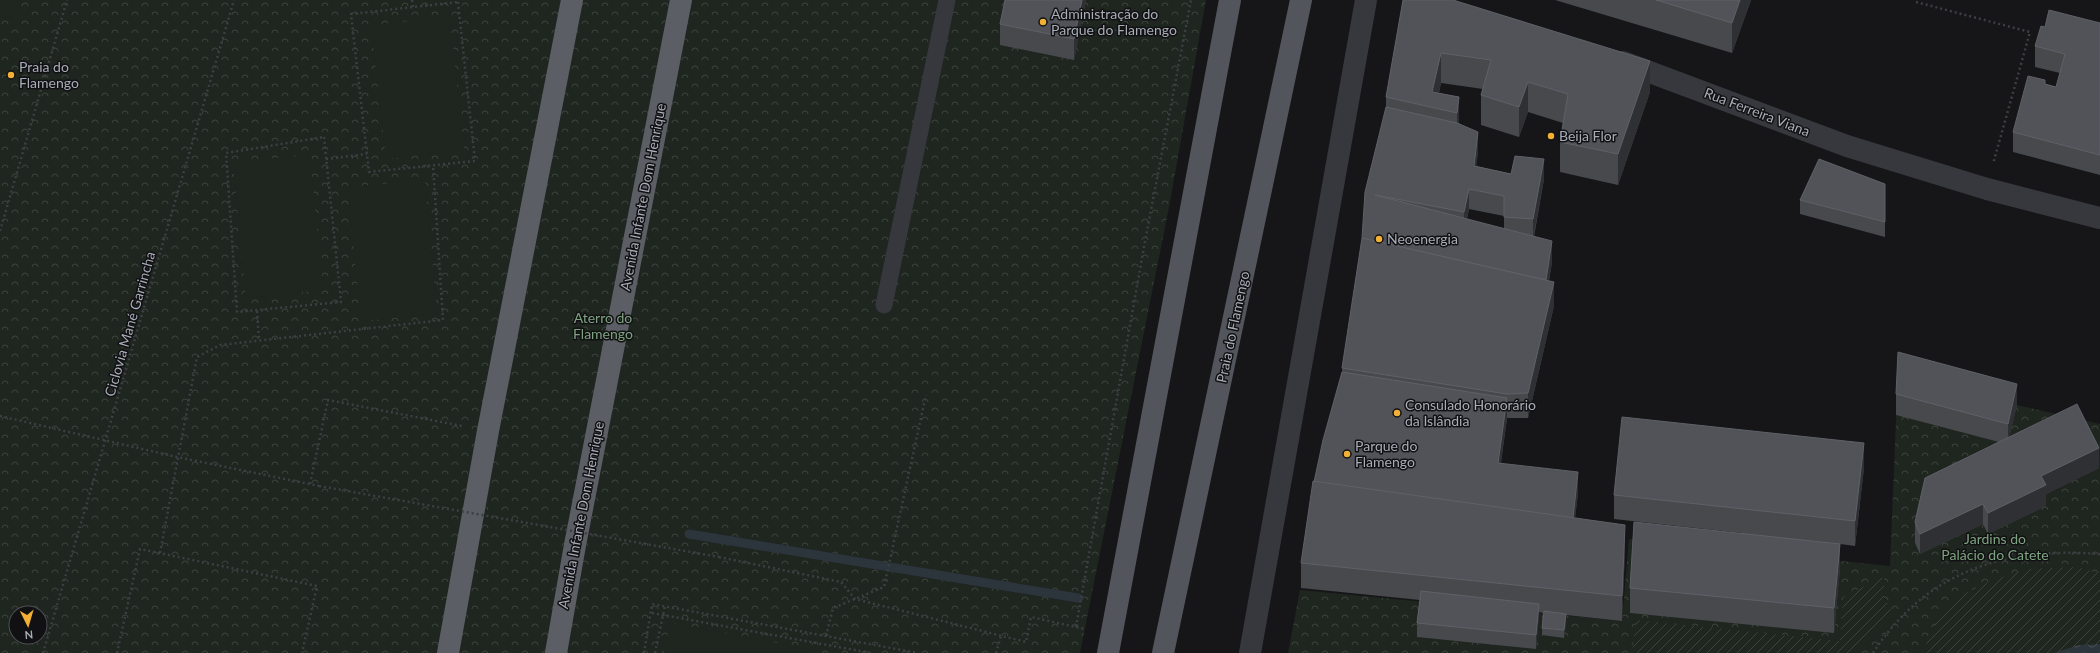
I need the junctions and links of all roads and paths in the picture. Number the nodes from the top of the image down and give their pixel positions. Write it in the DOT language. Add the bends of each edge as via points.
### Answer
graph roads {
  1 [pos="67,0"];
  2 [pos="234,0"];
  3 [pos="412,0"];
  4 [pos="572,0"];
  5 [pos="681,0"];
  6 [pos="946,0"];
  7 [pos="1191,0"];
  8 [pos="1230,0"];
  9 [pos="1310,0"];
  10 [pos="1366,0"];
  11 [pos="1916,2"];
  12 [pos="413,7"];
  13 [pos="1299,9"];
  14 [pos="1605,56"];
  15 [pos="366,154"];
  16 [pos="326,159"];
  17 [pos="433,165"];
  18 [pos="1987,189"];
  19 [pos="2100,218"];
  20 [pos="0,231"];
  21 [pos="884,305"];
  22 [pos="256,311"];
  23 [pos="259,340"];
  24 [pos="926,395"];
  25 [pos="0,416"];
  26 [pos="488,431"];
  27 [pos="106,441"];
  28 [pos="177,457"];
  29 [pos="310,484"];
  30 [pos="160,553"];
  31 [pos="2100,554"];
  32 [pos="855,599"];
  33 [pos="665,606"];
  34 [pos="652,612"];
  35 [pos="663,615"];
  36 [pos="1076,627"];
  37 [pos="826,636"];
  38 [pos="1001,636"];
  39 [pos="1110,644"];
  40 [pos="42,653"];
  41 [pos="117,653"];
  42 [pos="302,653"];
  43 [pos="448,653"];
  44 [pos="556,653"];
  45 [pos="644,653"];
  46 [pos="655,653"];
  47 [pos="871,653"];
  48 [pos="918,653"];
  49 [pos="996,653"];
  50 [pos="1163,653"];
  51 [pos="1250,653"];
  52 [pos="1874,653"];
  1 -- 20 [label="path"];
  2 -- 27 [label="path, Ciclovia Mané Garrincha"];
  3 -- 12 [label="path"];
  4 -- 26 [label="highway"];
  5 -- 44 [label="highway, Avenida Infante Dom Henrique"];
  6 -- 21 [label="lane"];
  7 -- 36 [label="path"];
  8 -- 39 [label="main road"];
  9 -- 13 [label="main road"];
  10 -- 51 [label="street"];
  11 -- 18 [label="path" via="2030,32"];
  12 -- 15 [label="path" via="352,14"];
  12 -- 17 [label="path" via="458,2 475,161"];
  13 -- 50 [label="main road, Praia do Flamengo"];
  14 -- 18 [label="street, Rua Ferreira Viana" via="1847,146"];
  15 -- 16 [label="path"];
  15 -- 17 [label="path" via="369,172"];
  16 -- 22 [label="path" via="341,302"];
  16 -- 22 [label="path" via="324,137 226,152 237,312"];
  17 -- 23 [label="path" via="443,320"];
  18 -- 19 [label="street, Rua Ferreira Viana"];
  22 -- 23 [label="path"];
  23 -- 28 [label="path" via="220,345 197,357"];
  24 -- 32 [label="path" via="884,587"];
  25 -- 27 [label="path"];
  26 -- 29 [label="path" via="328,400"];
  26 -- 43 [label="highway"];
  27 -- 28 [label="path"];
  27 -- 40 [label="path, Ciclovia Mané Garrincha"];
  28 -- 29 [label="path"];
  28 -- 30 [label="path"];
  29 -- 32 [label="path, bridge" via="718,557 841,582"];
  30 -- 41 [label="path" via="140,549"];
  30 -- 42 [label="path" via="317,586"];
  31 -- 52 [label="path" via="2065,551 2026,555 1974,567 1939,585 1923,598"];
  32 -- 37 [label="path" via="833,608"];
  32 -- 38 [label="path"];
  33 -- 34 [label="path" via="652,604"];
  33 -- 35 [label="path"];
  33 -- 37 [label="path"];
  34 -- 35 [label="path"];
  34 -- 45 [label="path"];
  35 -- 46 [label="path"];
  35 -- 47 [label="path"];
  36 -- 38 [label="path" via="1031,617 1026,642"];
  36 -- 39 [label="path"];
  37 -- 48 [label="path"];
  38 -- 49 [label="path"];
}
